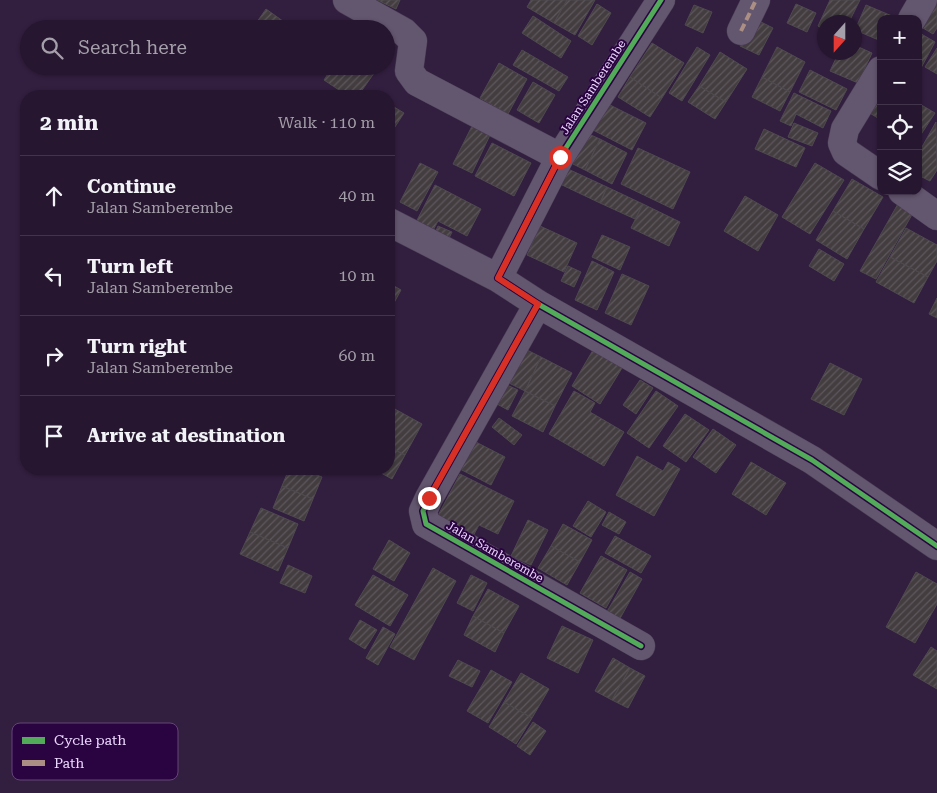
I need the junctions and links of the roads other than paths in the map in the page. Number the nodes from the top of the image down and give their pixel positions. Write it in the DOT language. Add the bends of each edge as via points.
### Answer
graph roads {
  1 [pos="347,0"];
  2 [pos="661,0"];
  3 [pos="756,0"];
  4 [pos="923,0"];
  5 [pos="914,15"];
  6 [pos="383,20"];
  7 [pos="395,27"];
  8 [pos="742,32"];
  9 [pos="877,76"];
  10 [pos="560,157"];
  11 [pos="877,173"];
  12 [pos="908,195"];
  13 [pos="937,216"];
  14 [pos="395,225"];
  15 [pos="498,278"];
  16 [pos="538,304"];
  17 [pos="937,546"];
  18 [pos="642,646"];
  1 -- 6 [label="street"];
  2 -- 10 [label="street, Jalan Samberembe"];
  3 -- 8 [label="street"];
  4 -- 5 [label="street"];
  7 -- 10 [label="street" via="413,41 409,71 418,82"];
  9 -- 11 [label="street" via="845,128 842,143 846,152"];
  10 -- 15 [label="street, Jalan Samberembe"];
  12 -- 13 [label="street"];
  14 -- 15 [label="street"];
  15 -- 16 [label="street"];
  16 -- 17 [label="street" via="812,460"];
  16 -- 18 [label="street, Jalan Samberembe" via="429,498 423,511 426,524"];
}
